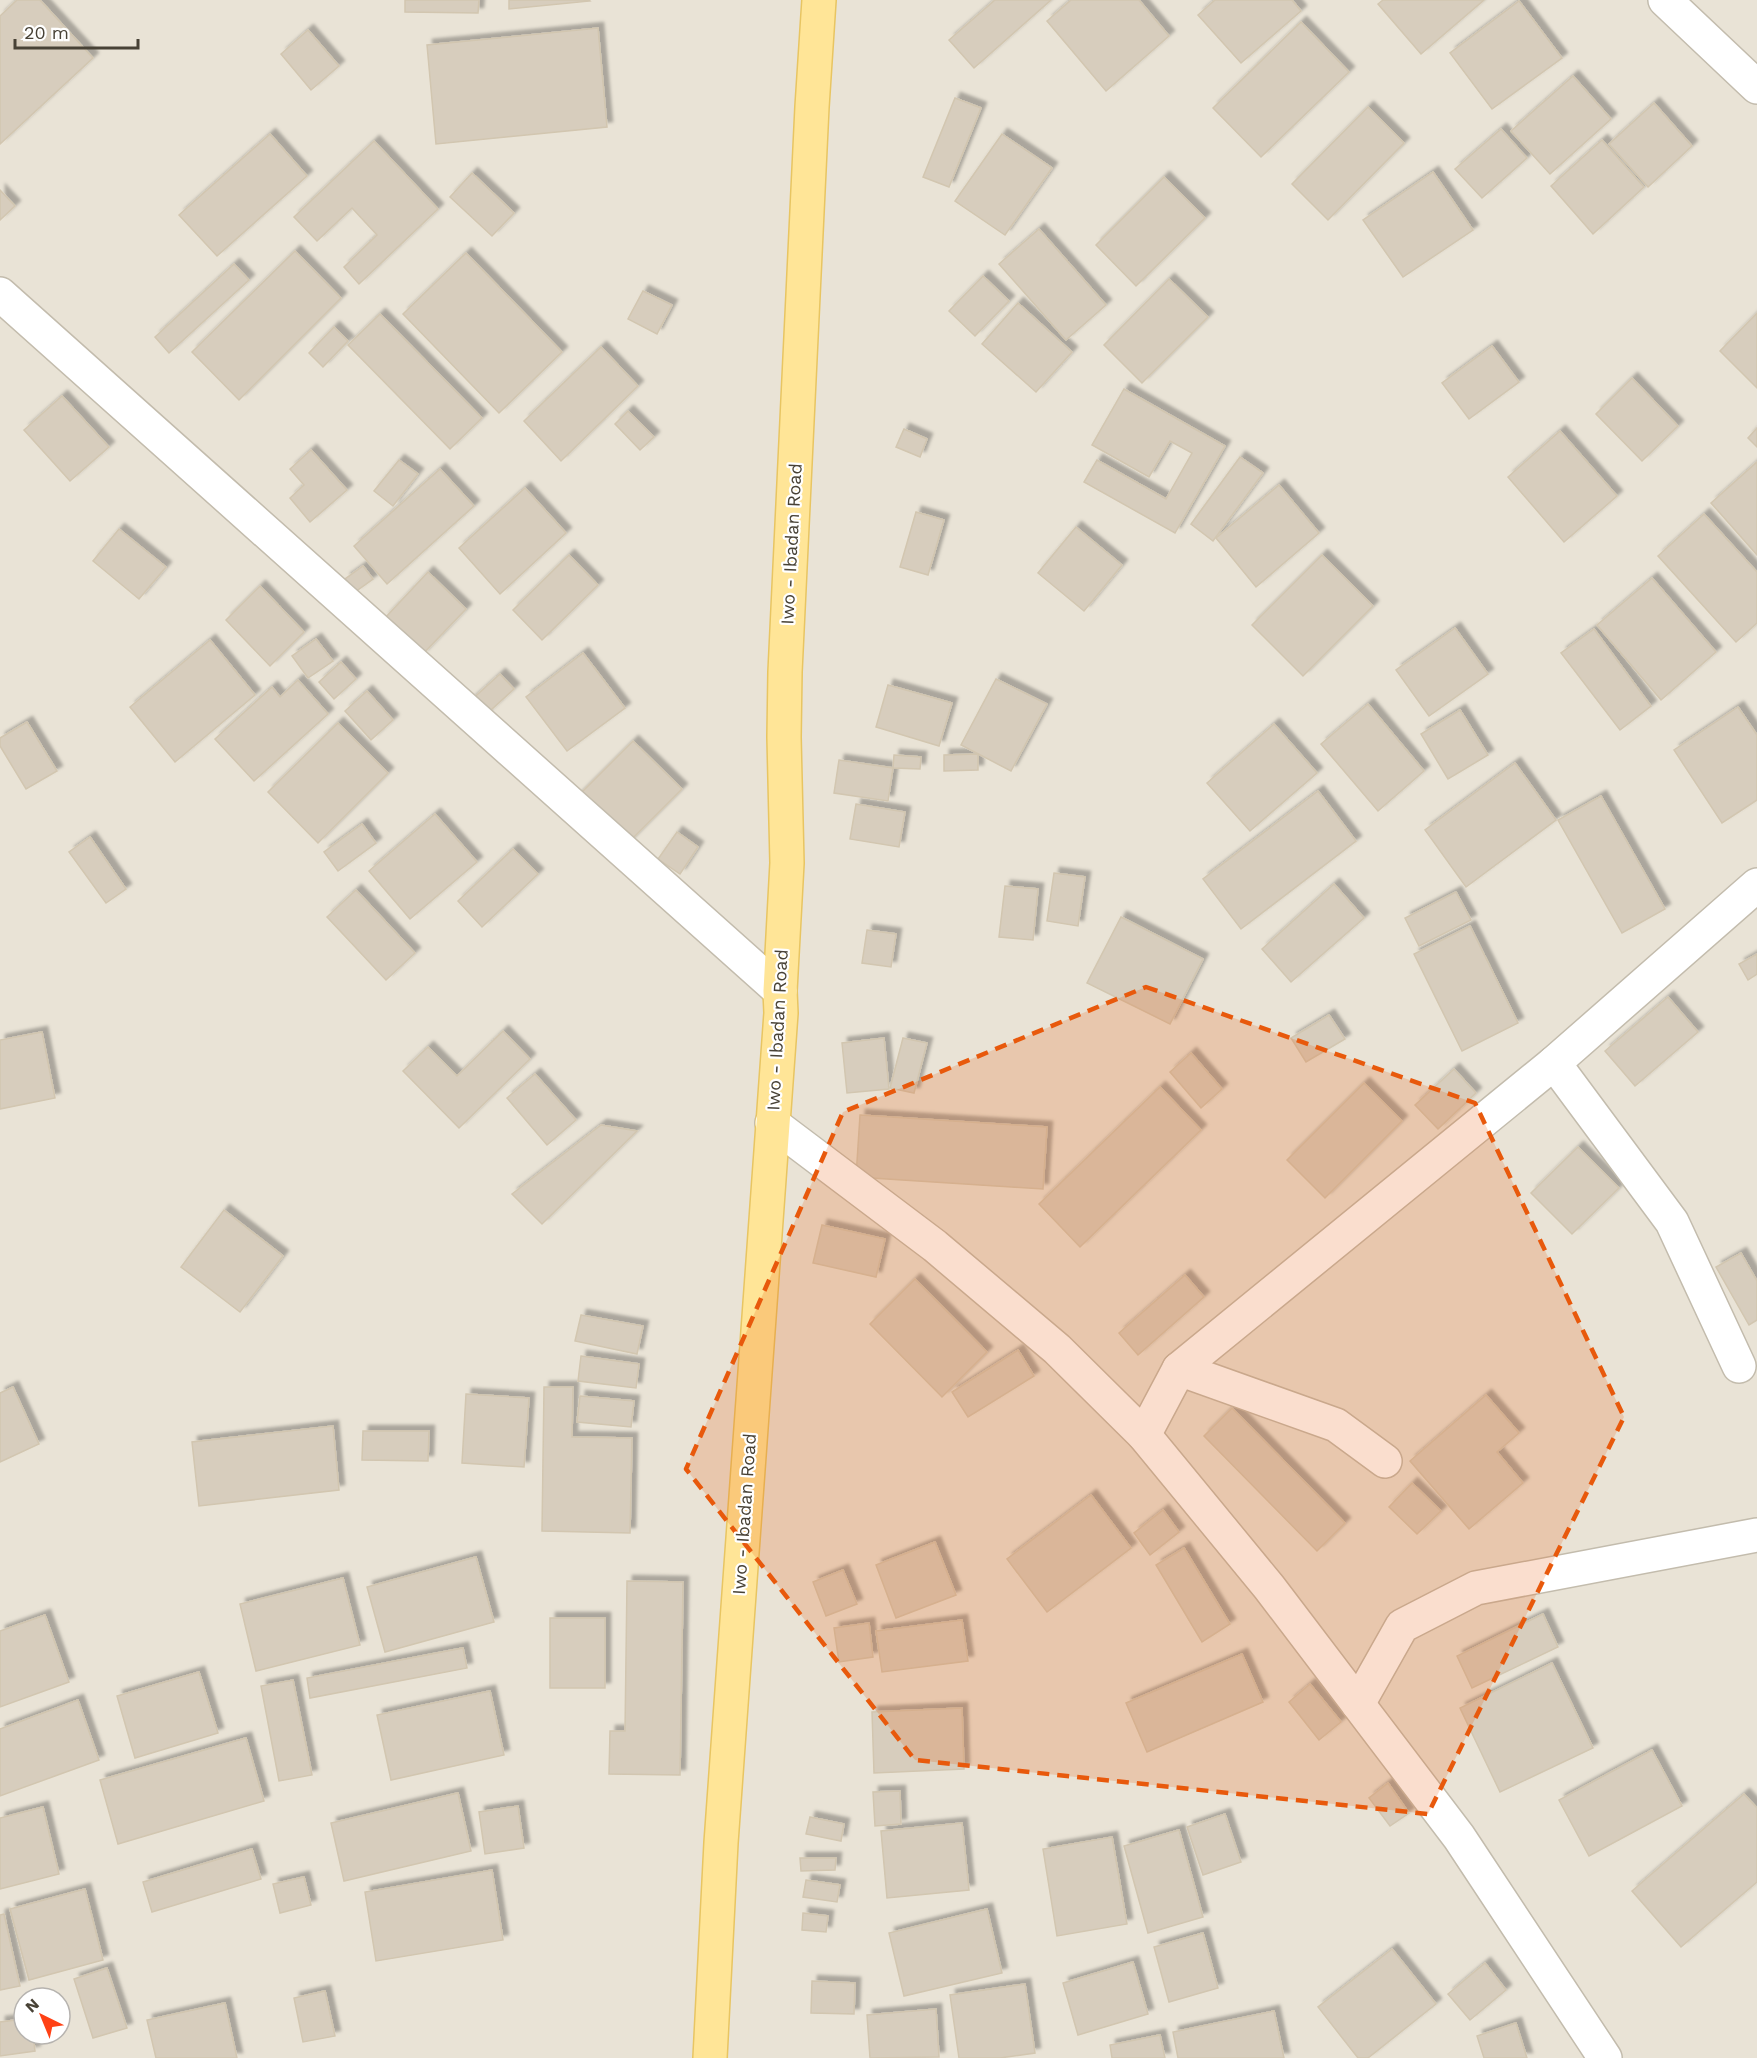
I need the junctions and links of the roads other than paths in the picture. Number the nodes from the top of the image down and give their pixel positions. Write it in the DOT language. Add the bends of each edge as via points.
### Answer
graph roads {
  1 [pos="819,0"];
  2 [pos="1665,0"];
  3 [pos="1757,87"];
  4 [pos="0,294"];
  5 [pos="1757,885"];
  6 [pos="780,991"];
  7 [pos="1554,1063"];
  8 [pos="772,1123"];
  9 [pos="1739,1366"];
  10 [pos="1179,1369"];
  11 [pos="1144,1435"];
  12 [pos="1384,1461"];
  13 [pos="1753,1540"];
  14 [pos="1358,1704"];
  15 [pos="710,2058"];
  16 [pos="1605,2058"];
  1 -- 6 [label="main road, Iwo - Ibadan Road" via="785,672 787,863"];
  2 -- 3 [label="street"];
  4 -- 6 [label="street"];
  5 -- 7 [label="street"];
  6 -- 8 [label="main road, Iwo - Ibadan Road"];
  7 -- 9 [label="street" via="1672,1222"];
  7 -- 10 [label="street"];
  8 -- 11 [label="street" via="935,1246 1057,1348"];
  8 -- 15 [label="main road, Iwo - Ibadan Road" via="722,1831"];
  10 -- 11 [label="street"];
  10 -- 12 [label="street" via="1336,1425"];
  11 -- 14 [label="street" via="1269,1587"];
  13 -- 14 [label="street" via="1476,1588 1402,1626"];
  14 -- 16 [label="street" via="1459,1837"];
}
